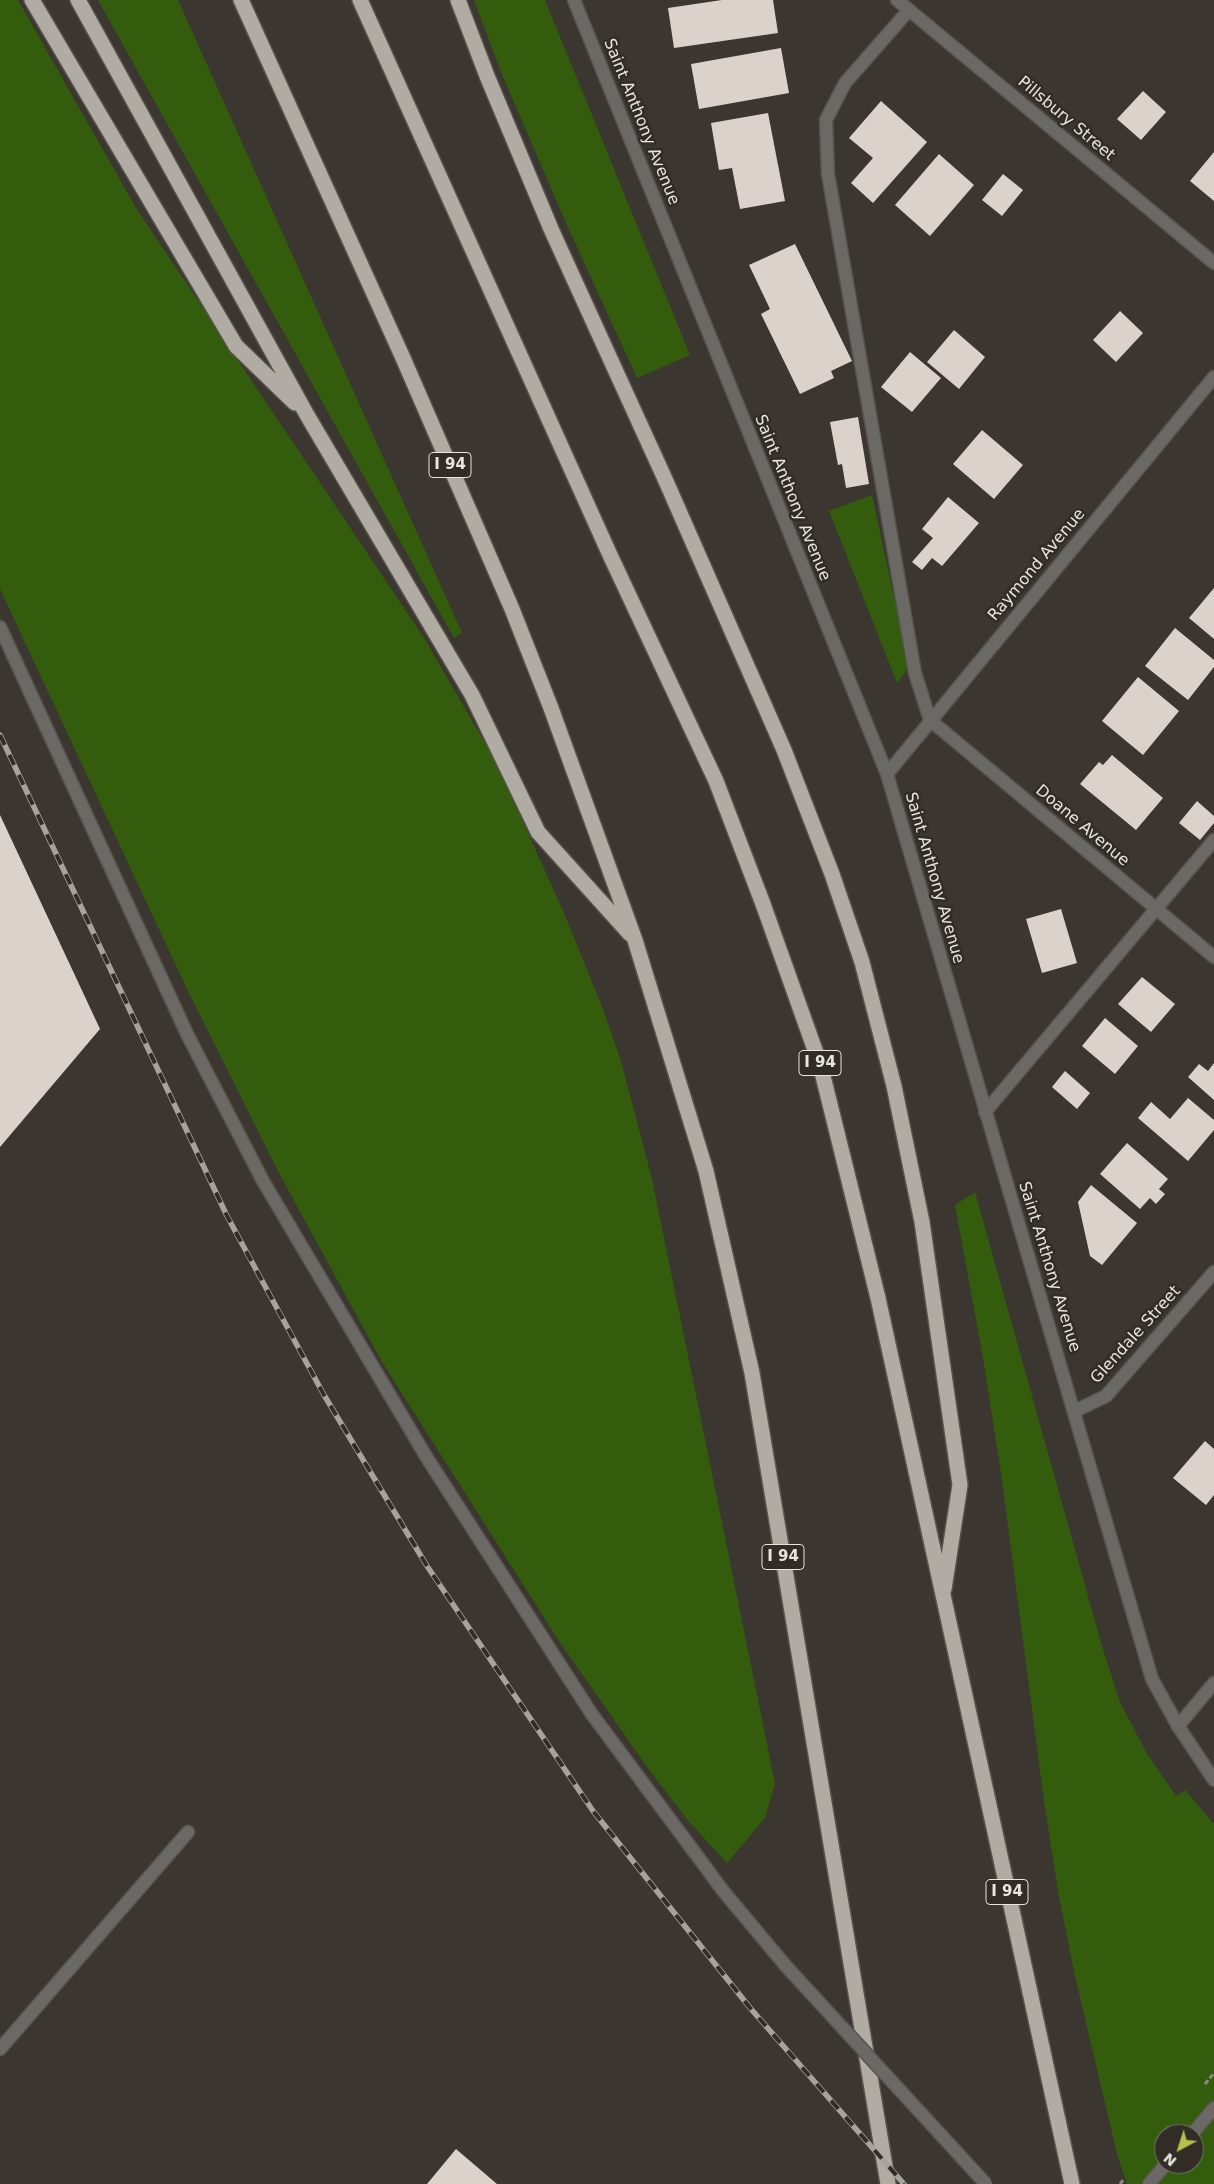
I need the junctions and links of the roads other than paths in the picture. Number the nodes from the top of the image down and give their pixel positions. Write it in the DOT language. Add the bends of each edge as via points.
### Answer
graph roads {
  1 [pos="32,0"];
  2 [pos="78,0"];
  3 [pos="241,0"];
  4 [pos="360,0"];
  5 [pos="458,0"];
  6 [pos="574,0"];
  7 [pos="896,0"];
  8 [pos="909,10"];
  9 [pos="1214,263"];
  10 [pos="1214,377"];
  11 [pos="306,415"];
  12 [pos="0,627"];
  13 [pos="930,720"];
  14 [pos="887,774"];
  15 [pos="1214,840"];
  16 [pos="1156,909"];
  17 [pos="635,940"];
  18 [pos="1214,957"];
  19 [pos="985,1112"];
  20 [pos="1214,1272"];
  21 [pos="1075,1411"];
  22 [pos="942,1600"];
  23 [pos="1214,1683"];
  24 [pos="1178,1726"];
  25 [pos="1214,1780"];
  26 [pos="188,1832"];
  27 [pos="0,2049"];
  28 [pos="1214,2108"];
  29 [pos="1200,2124"];
  30 [pos="1158,2174"];
  31 [pos="888,2184"];
  32 [pos="986,2184"];
  33 [pos="1072,2184"];
  34 [pos="1149,2184"];
  1 -- 11 [label="highway" via="236,346"];
  2 -- 11 [label="highway"];
  3 -- 17 [label="highway, I 94" via="512,609 583,791"];
  4 -- 22 [label="highway, I 94" via="610,555 716,781 763,904 820,1064 880,1308"];
  5 -- 22 [label="highway" via="551,229 666,479 784,750 862,962 894,1086 922,1222 960,1484"];
  6 -- 14 [label="street, Saint Anthony Avenue"];
  7 -- 8 [label="street, Pillsbury Street"];
  8 -- 9 [label="street, Pillsbury Street"];
  8 -- 13 [label="street" via="845,83 826,120 830,184 915,673"];
  10 -- 13 [label="street, Raymond Avenue"];
  11 -- 17 [label="highway" via="472,694 538,832"];
  12 -- 32 [label="street, bridge" via="187,1034 263,1181 427,1458 591,1713 724,1892 785,1965"];
  13 -- 14 [label="street, Raymond Avenue"];
  13 -- 16 [label="street, Doane Avenue"];
  14 -- 19 [label="street, Saint Anthony Avenue"];
  15 -- 16 [label="street"];
  16 -- 18 [label="street, Doane Avenue"];
  16 -- 19 [label="street"];
  17 -- 31 [label="highway, I 94" via="706,1171 752,1373"];
  19 -- 21 [label="street, Saint Anthony Avenue"];
  20 -- 21 [label="street, Glendale Street" via="1106,1396"];
  21 -- 24 [label="street, Saint Anthony Avenue" via="1152,1679"];
  22 -- 33 [label="highway, I 94"];
  23 -- 24 [label="street"];
  24 -- 25 [label="street, Saint Anthony Avenue"];
  26 -- 27 [label="street"];
  28 -- 29 [label="street"];
  30 -- 34 [label="street"];
}
